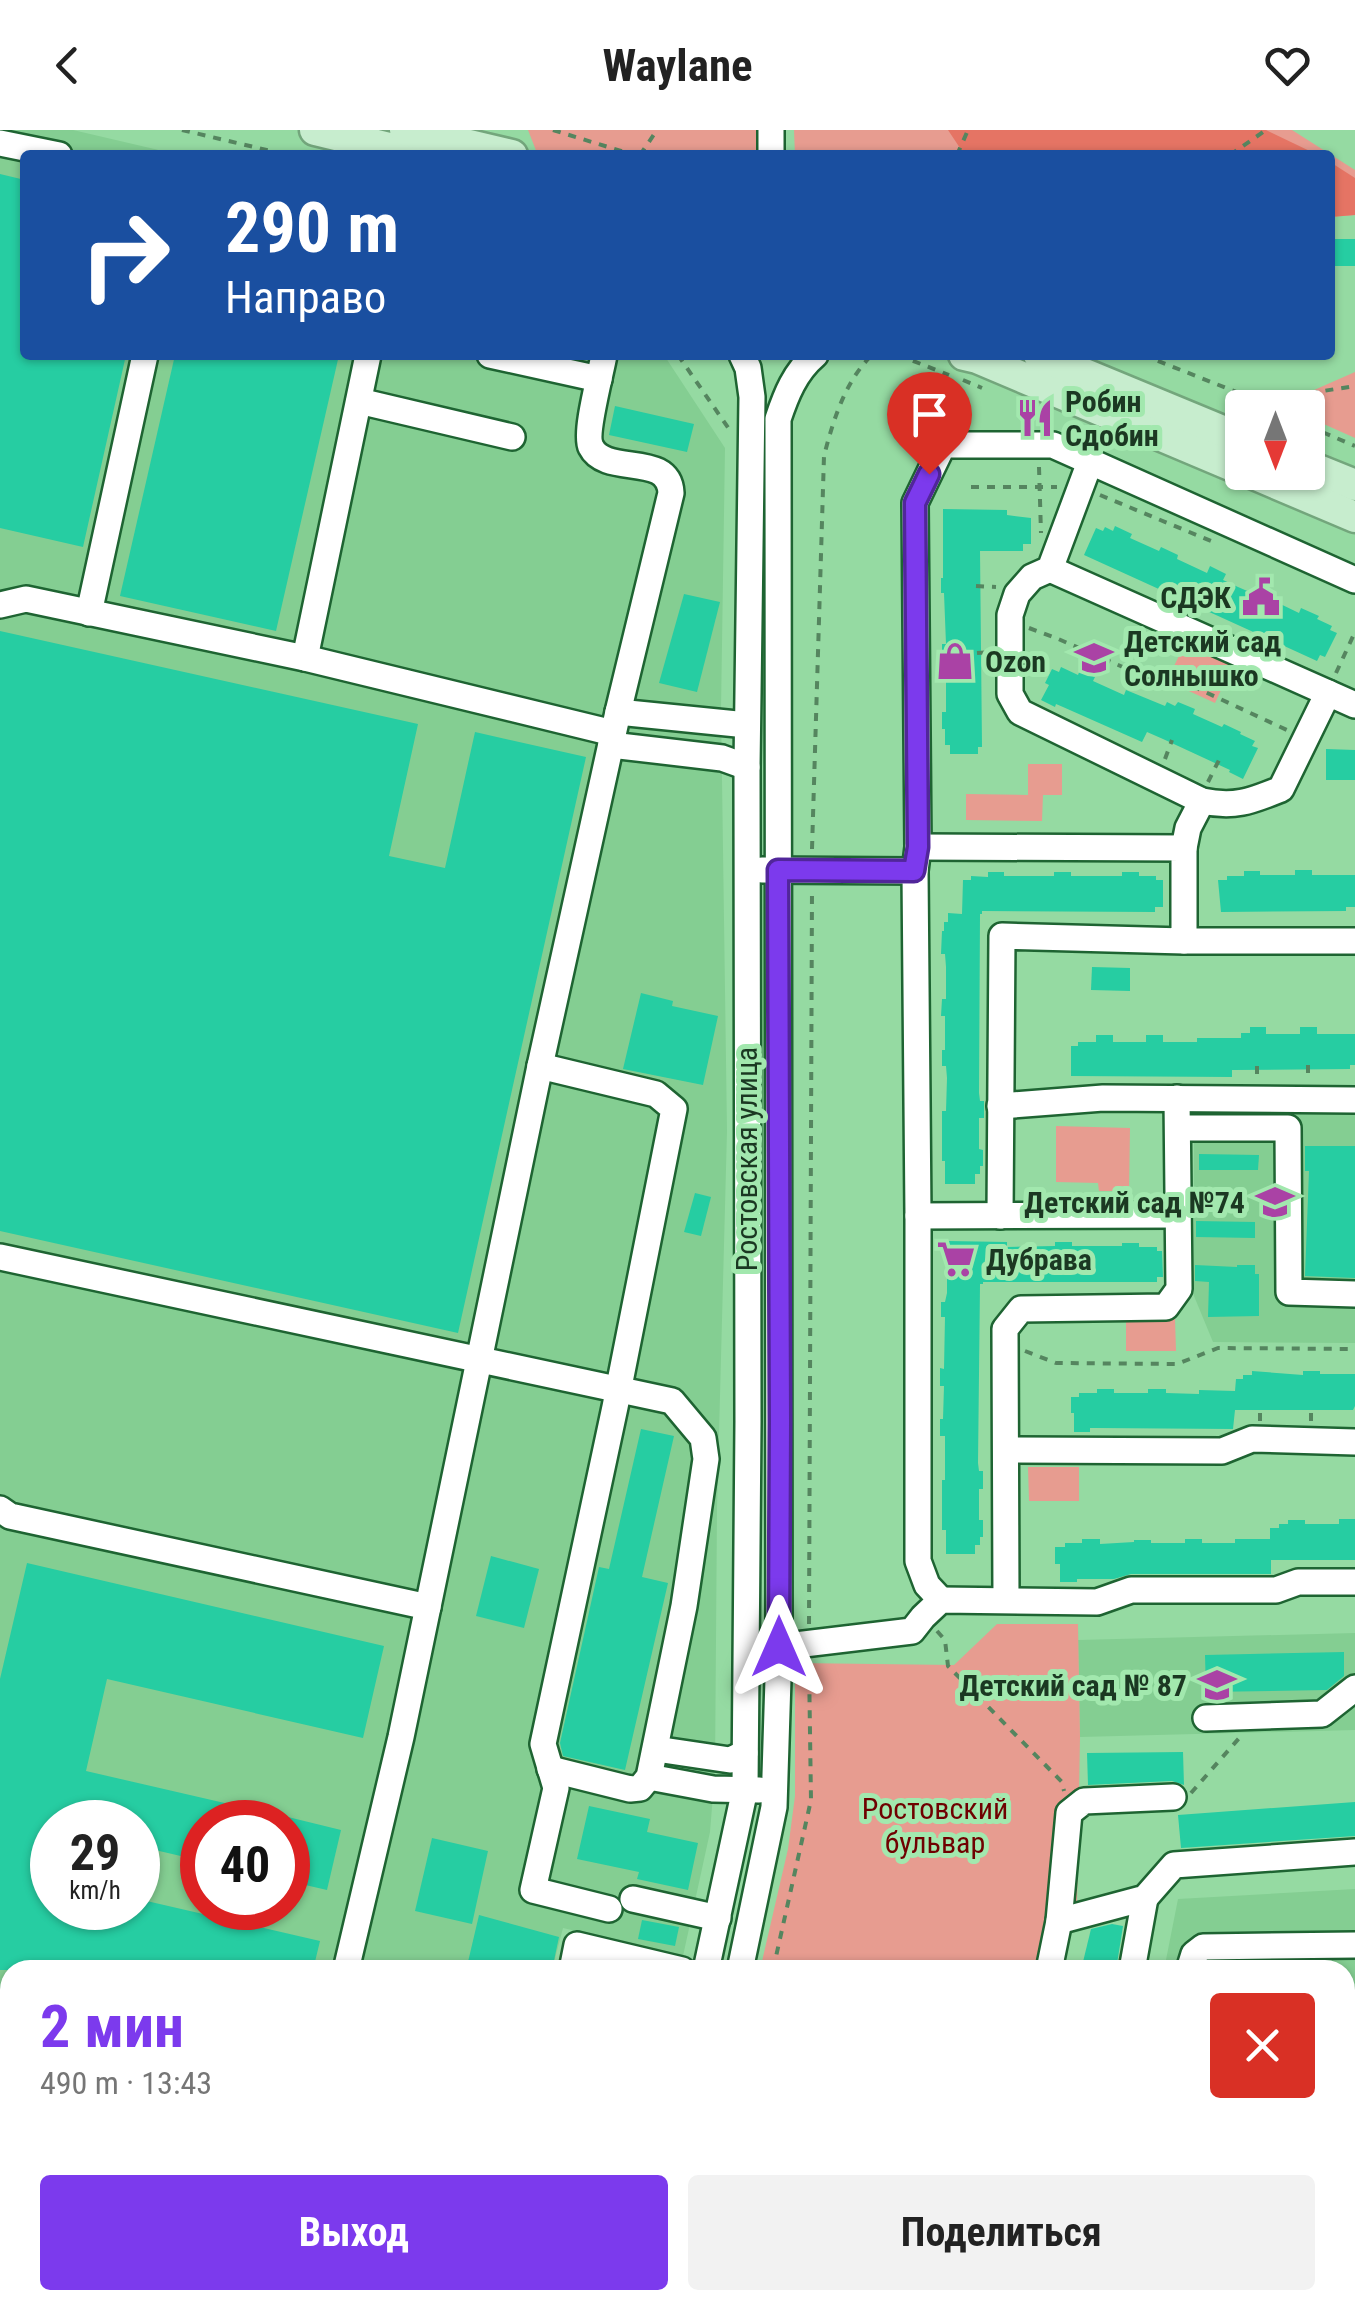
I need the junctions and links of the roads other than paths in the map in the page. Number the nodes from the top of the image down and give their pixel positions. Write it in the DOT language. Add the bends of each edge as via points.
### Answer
graph roads {
  1 [pos="315,130"];
  2 [pos="405,130"];
  3 [pos="0,143"];
  4 [pos="34,150"];
  5 [pos="397,150"];
  6 [pos="491,150"];
  7 [pos="144,360"];
  8 [pos="367,360"];
  9 [pos="537,360"];
  10 [pos="744,360"];
  11 [pos="810,360"];
  12 [pos="981,360"];
  13 [pos="1051,360"];
  14 [pos="602,367"];
  15 [pos="359,400"];
  16 [pos="1225,432"];
  17 [pos="512,437"];
  18 [pos="1090,462"];
  19 [pos="1225,463"];
  20 [pos="1325,473"];
  21 [pos="1355,485"];
  22 [pos="1292,490"];
  23 [pos="1355,517"];
  24 [pos="1046,571"];
  25 [pos="1355,580"];
  26 [pos="0,606"];
  27 [pos="88,613"];
  28 [pos="305,658"];
  29 [pos="1327,692"];
  30 [pos="1355,706"];
  31 [pos="747,725"];
  32 [pos="614,730"];
  33 [pos="747,767"];
  34 [pos="1202,801"];
  35 [pos="1184,848"];
  36 [pos="916,859"];
  37 [pos="747,870"];
  38 [pos="778,870"];
  39 [pos="1184,941"];
  40 [pos="1355,941"];
  41 [pos="540,1066"];
  42 [pos="1177,1098"];
  43 [pos="1355,1100"];
  44 [pos="1000,1106"];
  45 [pos="1178,1128"];
  46 [pos="1178,1214"];
  47 [pos="918,1216"];
  48 [pos="1000,1216"];
  49 [pos="0,1257"];
  50 [pos="1355,1294"];
  51 [pos="478,1360"];
  52 [pos="616,1390"];
  53 [pos="1355,1442"];
  54 [pos="1006,1450"];
  55 [pos="0,1509"];
  56 [pos="1355,1582"];
  57 [pos="1006,1600"];
  58 [pos="428,1607"];
  59 [pos="932,1609"];
  60 [pos="779,1647"];
  61 [pos="1355,1688"];
  62 [pos="1206,1718"];
  63 [pos="656,1749"];
  64 [pos="745,1752"];
  65 [pos="550,1769"];
  66 [pos="650,1777"];
  67 [pos="745,1789"];
  68 [pos="774,1790"];
  69 [pos="1173,1797"];
  70 [pos="1355,1852"];
  71 [pos="1145,1898"];
  72 [pos="718,1918"];
  73 [pos="1060,1922"];
  74 [pos="1355,1945"];
  75 [pos="348,1960"];
  76 [pos="574,1960"];
  77 [pos="640,1960"];
  78 [pos="708,1960"];
  79 [pos="742,1960"];
  80 [pos="1052,1960"];
  81 [pos="1134,1960"];
  82 [pos="1192,1960"];
  1 -- 5 [label="main road"];
  2 -- 6 [label="main road"];
  3 -- 4 [label="street"];
  7 -- 27 [label="street"];
  8 -- 15 [label="street"];
  9 -- 14 [label="street"];
  10 -- 31 [label="street, Ростовская улица" via="752,397"];
  11 -- 38 [label="street, Ростовская улица" via="778,419"];
  12 -- 19 [label="main road"];
  13 -- 16 [label="main road"];
  14 -- 32 [label="street" via="591,447 602,458 664,473 672,494"];
  15 -- 17 [label="street"];
  15 -- 28 [label="street"];
  18 -- 24 [label="street"];
  18 -- 25 [label="street"];
  18 -- 36 [label="street" via="1053,446 943,446 915,503"];
  20 -- 21 [label="main road"];
  22 -- 23 [label="main road"];
  24 -- 29 [label="street"];
  24 -- 34 [label="street" via="1017,594 1010,615 1010,694 1020,712"];
  26 -- 27 [label="street" via="26,599"];
  27 -- 28 [label="street"];
  28 -- 32 [label="street"];
  29 -- 30 [label="street"];
  29 -- 34 [label="street" via="1281,789 1245,803"];
  31 -- 32 [label="street"];
  31 -- 33 [label="street, Ростовская улица"];
  32 -- 33 [label="street"];
  32 -- 41 [label="street"];
  33 -- 37 [label="street, Ростовская улица"];
  34 -- 35 [label="street"];
  35 -- 36 [label="street"];
  35 -- 39 [label="street"];
  36 -- 38 [label="street"];
  36 -- 47 [label="street"];
  37 -- 38 [label="street"];
  37 -- 64 [label="street, Ростовская улица"];
  38 -- 60 [label="street, Ростовская улица"];
  39 -- 40 [label="street"];
  39 -- 44 [label="street" via="1002,936"];
  41 -- 51 [label="street"];
  41 -- 52 [label="street" via="656,1094 674,1109"];
  42 -- 43 [label="street"];
  42 -- 44 [label="street"];
  42 -- 45 [label="street"];
  44 -- 48 [label="street"];
  45 -- 46 [label="street"];
  45 -- 50 [label="street" via="1288,1128 1289,1292"];
  46 -- 48 [label="street"];
  46 -- 54 [label="street" via="1179,1290 1166,1307 1021,1309 1006,1329"];
  47 -- 48 [label="street"];
  47 -- 59 [label="street" via="918,1561"];
  49 -- 51 [label="street"];
  51 -- 52 [label="street"];
  51 -- 58 [label="street"];
  52 -- 63 [label="street" via="672,1400 703,1438 706,1459"];
  52 -- 65 [label="street" via="544,1744"];
  53 -- 54 [label="street" via="1252,1440 1222,1451"];
  54 -- 57 [label="street"];
  55 -- 58 [label="street"];
  56 -- 57 [label="street" via="1298,1582 1276,1590 1131,1590 1098,1602"];
  57 -- 59 [label="street"];
  58 -- 75 [label="street"];
  59 -- 60 [label="street" via="912,1631"];
  60 -- 68 [label="street, Ростовская улица"];
  61 -- 62 [label="street" via="1322,1714"];
  63 -- 64 [label="street" via="730,1760"];
  63 -- 66 [label="street"];
  64 -- 67 [label="street, Ростовская улица"];
  65 -- 66 [label="street" via="630,1789"];
  65 -- 72 [label="street" via="556,1788 534,1890"];
  66 -- 67 [label="street"];
  67 -- 68 [label="street"];
  67 -- 72 [label="street, Ростовская улица"];
  68 -- 79 [label="street, Ростовская улица"];
  69 -- 73 [label="street" via="1084,1801 1069,1813"];
  70 -- 71 [label="street" via="1174,1865"];
  71 -- 73 [label="street"];
  71 -- 81 [label="street"];
  72 -- 78 [label="street, Ростовская улица"];
  73 -- 80 [label="street"];
  74 -- 82 [label="street" via="1203,1947"];
  76 -- 77 [label="street" via="577,1945"];
}
